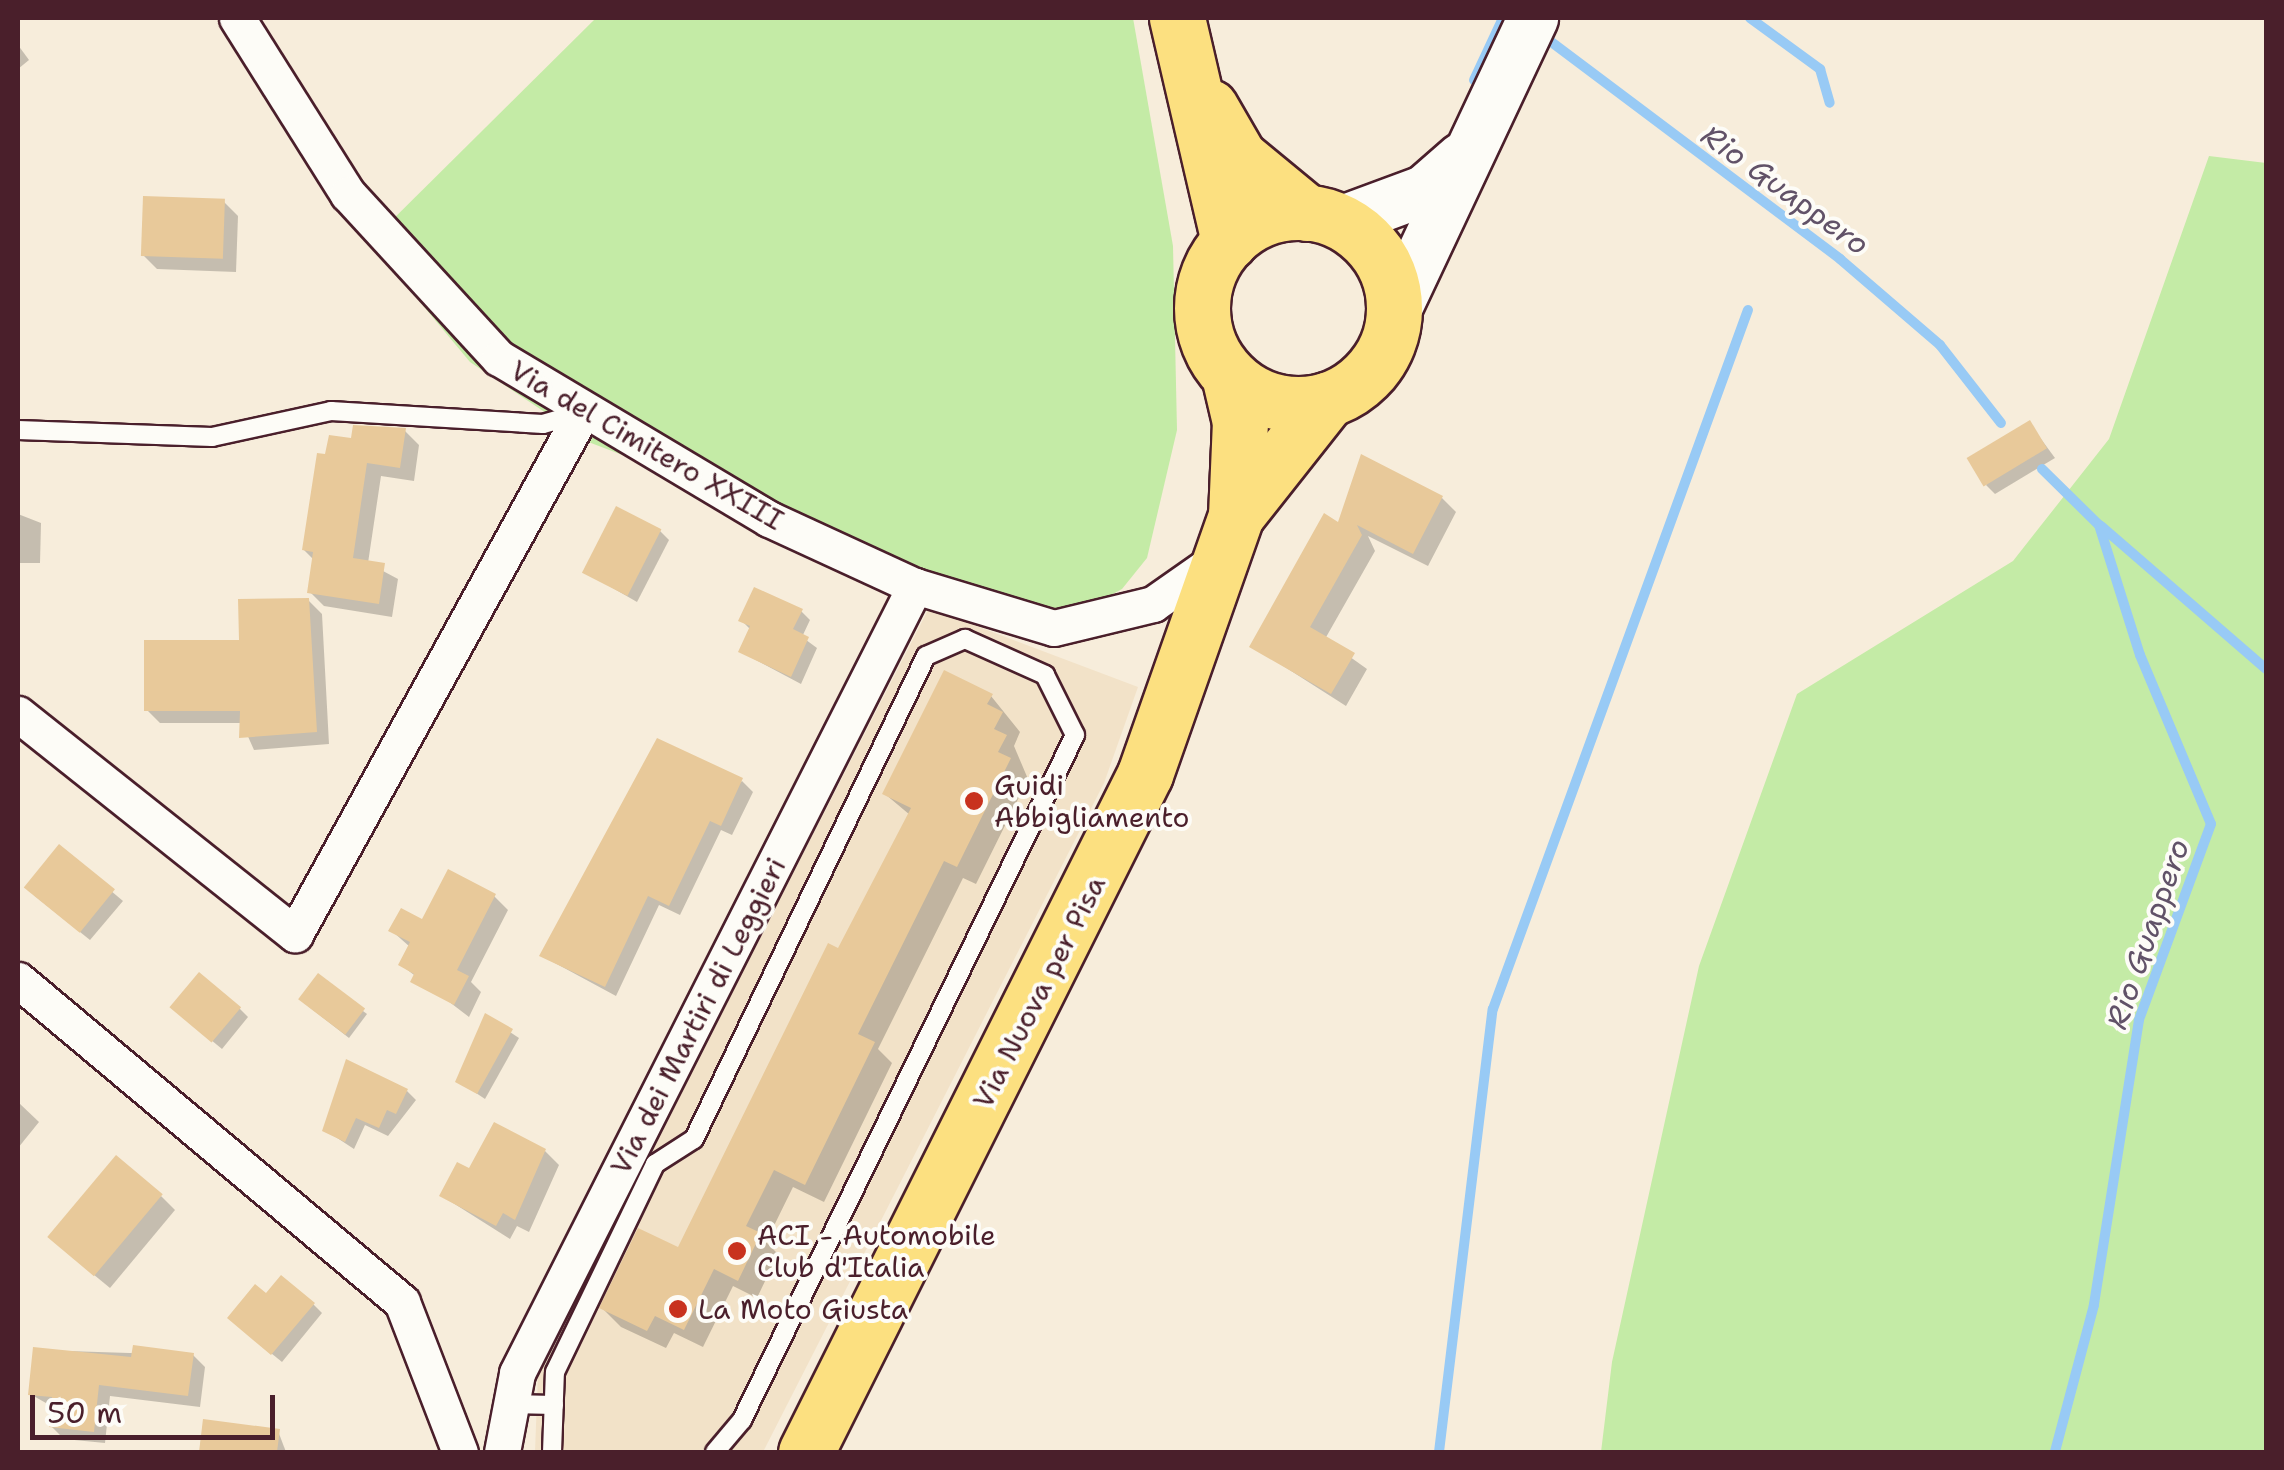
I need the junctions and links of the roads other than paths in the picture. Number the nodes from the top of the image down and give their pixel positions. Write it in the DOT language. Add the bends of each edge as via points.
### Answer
graph roads {
  1 [pos="238,18"];
  2 [pos="1177,18"];
  3 [pos="1523,38"];
  4 [pos="1196,83"];
  5 [pos="1466,154"];
  6 [pos="1324,217"];
  7 [pos="1229,242"];
  8 [pos="1394,314"];
  9 [pos="1229,375"];
  10 [pos="1328,399"];
  11 [pos="582,413"];
  12 [pos="18,430"];
  13 [pos="1230,534"];
  14 [pos="915,586"];
  15 [pos="18,714"];
  16 [pos="18,980"];
  17 [pos="511,1404"];
  18 [pos="554,1406"];
  19 [pos="460,1452"];
  20 [pos="502,1452"];
  21 [pos="552,1452"];
  22 [pos="716,1452"];
  23 [pos="806,1452"];
  1 -- 11 [label="street, Via del Cimitero XXIII" via="348,194 432,294 499,358"];
  2 -- 4 [label="main road"];
  3 -- 5 [label="main road"];
  4 -- 6 [label="main road" via="1239,157"];
  4 -- 7 [label="main road"];
  5 -- 6 [label="main road" via="1440,182"];
  5 -- 8 [label="main road"];
  6 -- 7 [label="main road" via="1269,217"];
  6 -- 8 [label="main road" via="1386,268"];
  7 -- 9 [label="main road" via="1208,276 1202,316"];
  8 -- 10 [label="main road" via="1374,367"];
  9 -- 10 [label="main road" via="1276,401"];
  9 -- 13 [label="main road" via="1240,422"];
  10 -- 13 [label="main road"];
  11 -- 12 [label="lane" via="543,424 331,411 212,437"];
  11 -- 14 [label="street, Via del Cimitero XXIII" via="769,519"];
  11 -- 15 [label="street" via="295,934"];
  13 -- 14 [label="street, Via del Cimitero XXIII" via="1182,590 1086,626 1017,624"];
  13 -- 23 [label="main road, Via Nuova per Pisa" via="1107,859"];
  14 -- 17 [label="street, Via dei Martiri di Leggieri" via="517,1373"];
  16 -- 19 [label="street" via="402,1302"];
  17 -- 18 [label="lane"];
  17 -- 20 [label="street, Via dei Martiri di Leggieri"];
  18 -- 21 [label="lane"];
  18 -- 22 [label="lane" via="555,1372 655,1164 694,1139 926,656 965,639 1045,675 1075,735 742,1420"];
}
